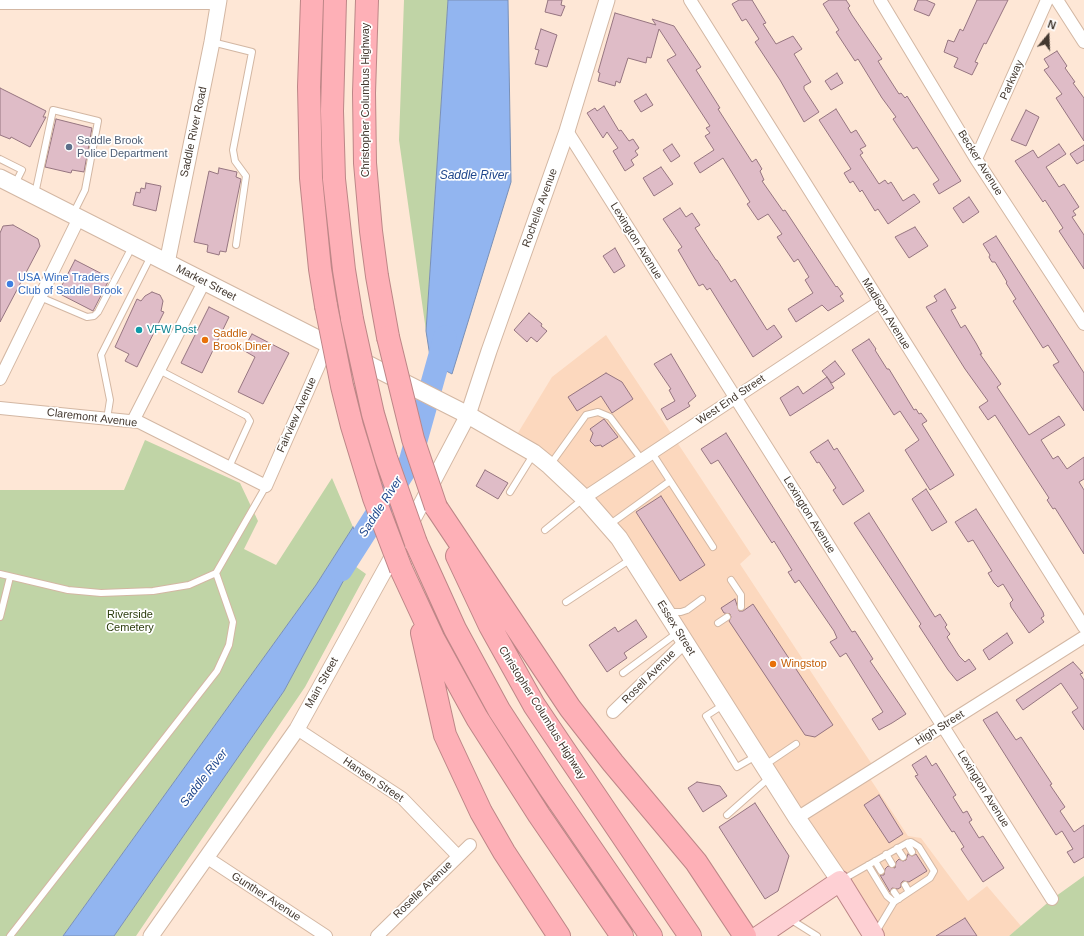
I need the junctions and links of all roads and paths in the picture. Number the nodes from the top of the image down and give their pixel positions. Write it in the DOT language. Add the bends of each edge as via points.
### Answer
graph roads {
  1 [pos="312,0"];
  2 [pos="335,0"];
  3 [pos="366,0"];
  4 [pos="607,0"];
  5 [pos="690,0"];
  6 [pos="880,0"];
  7 [pos="1047,0"];
  8 [pos="1057,0"];
  9 [pos="218,1"];
  10 [pos="0,3"];
  11 [pos="212,42"];
  12 [pos="1084,42"];
  13 [pos="567,131"];
  14 [pos="0,159"];
  15 [pos="976,159"];
  16 [pos="7,182"];
  17 [pos="34,196"];
  18 [pos="76,217"];
  19 [pos="236,245"];
  20 [pos="132,246"];
  21 [pos="151,256"];
  22 [pos="167,263"];
  23 [pos="204,282"];
  24 [pos="40,297"];
  25 [pos="878,303"];
  26 [pos="1084,324"];
  27 [pos="328,344"];
  28 [pos="159,370"];
  29 [pos="0,379"];
  30 [pos="412,387"];
  31 [pos="734,398"];
  32 [pos="0,408"];
  33 [pos="468,415"];
  34 [pos="107,418"];
  35 [pos="132,421"];
  36 [pos="534,453"];
  37 [pos="652,453"];
  38 [pos="642,460"];
  39 [pos="550,466"];
  40 [pos="229,467"];
  41 [pos="670,481"];
  42 [pos="266,486"];
  43 [pos="510,492"];
  44 [pos="584,498"];
  45 [pos="436,507"];
  46 [pos="609,525"];
  47 [pos="545,530"];
  48 [pos="713,546"];
  49 [pos="633,558"];
  50 [pos="216,573"];
  51 [pos="0,574"];
  52 [pos="10,577"];
  53 [pos="731,580"];
  54 [pos="413,595"];
  55 [pos="702,599"];
  56 [pos="566,602"];
  57 [pos="741,607"];
  58 [pos="665,611"];
  59 [pos="0,617"];
  60 [pos="727,617"];
  61 [pos="718,623"];
  62 [pos="1084,627"];
  63 [pos="681,637"];
  64 [pos="1084,637"];
  65 [pos="623,673"];
  66 [pos="724,705"];
  67 [pos="613,712"];
  68 [pos="943,726"];
  69 [pos="297,729"];
  70 [pos="796,744"];
  71 [pos="764,766"];
  72 [pos="727,815"];
  73 [pos="797,818"];
  74 [pos="907,844"];
  75 [pos="470,845"];
  76 [pos="897,848"];
  77 [pos="912,852"];
  78 [pos="886,854"];
  79 [pos="458,856"];
  80 [pos="903,857"];
  81 [pos="206,858"];
  82 [pos="875,861"];
  83 [pos="892,864"];
  84 [pos="868,865"];
  85 [pos="881,871"];
  86 [pos="926,872"];
  87 [pos="916,878"];
  88 [pos="930,878"];
  89 [pos="840,881"];
  90 [pos="905,885"];
  91 [pos="921,885"];
  92 [pos="894,892"];
  93 [pos="909,892"];
  94 [pos="1052,899"];
  95 [pos="896,901"];
  96 [pos="787,917"];
  97 [pos="874,935"];
  98 [pos="10,936"];
  99 [pos="151,936"];
  100 [pos="326,936"];
  101 [pos="377,936"];
  102 [pos="559,936"];
  103 [pos="622,936"];
  104 [pos="651,936"];
  105 [pos="690,936"];
  106 [pos="745,936"];
  107 [pos="759,936"];
  108 [pos="817,936"];
  1 -- 54 [label="highway, bridge" via="309,87 311,178 326,306 352,426 374,498"];
  2 -- 104 [label="highway, bridge" via="332,111 334,179 344,270 373,414 390,471 416,543 455,630 499,710"];
  3 -- 45 [label="highway, Christopher Columbus Highway, bridge" via="365,163 376,269 388,337 413,439"];
  4 -- 13 [label="street, Rochelle Avenue"];
  5 -- 25 [label="street, Madison Avenue"];
  6 -- 15 [label="street, Becker Avenue"];
  7 -- 15 [label="street, Parkway"];
  8 -- 12 [label="street"];
  9 -- 10 [label="street"];
  9 -- 11 [label="street, Saddle River Road"];
  11 -- 19 [label="lane" via="252,52 233,150 235,161 246,176"];
  11 -- 22 [label="street, Saddle River Road"];
  13 -- 31 [label="street, Lexington Avenue"];
  13 -- 33 [label="street, Rochelle Avenue"];
  14 -- 16 [label="lane" via="22,170"];
  15 -- 26 [label="street, Becker Avenue"];
  16 -- 17 [label="main road, Market Street"];
  17 -- 18 [label="main road, Market Street"];
  17 -- 18 [label="lane" via="53,110 98,121"];
  18 -- 20 [label="main road, Market Street"];
  18 -- 24 [label="street"];
  20 -- 21 [label="main road, Market Street"];
  20 -- 24 [label="lane" via="94,316 87,317"];
  21 -- 22 [label="main road, Market Street"];
  21 -- 34 [label="lane" via="102,355 110,400"];
  22 -- 23 [label="main road, Market Street"];
  23 -- 27 [label="main road, Market Street"];
  23 -- 28 [label="street"];
  24 -- 29 [label="street"];
  25 -- 31 [label="street, West End Street"];
  25 -- 62 [label="street, Madison Avenue"];
  27 -- 30 [label="main road, Market Street"];
  27 -- 42 [label="street, Fairview Avenue"];
  28 -- 35 [label="street"];
  28 -- 40 [label="lane" via="247,416 250,421"];
  30 -- 33 [label="main road, Essex Street"];
  31 -- 37 [label="street, West End Street"];
  31 -- 68 [label="street, Lexington Avenue"];
  32 -- 34 [label="street, Claremont Avenue"];
  33 -- 36 [label="main road, Essex Street"];
  33 -- 69 [label="street, Main Street"];
  34 -- 35 [label="street, Claremont Avenue"];
  35 -- 40 [label="street, Claremont Avenue" via="139,422"];
  36 -- 39 [label="main road, Essex Street"];
  36 -- 43 [label="lane"];
  37 -- 38 [label="street, West End Street"];
  37 -- 41 [label="lane"];
  38 -- 39 [label="lane" via="610,417 598,412 586,414"];
  38 -- 44 [label="street, West End Street"];
  39 -- 44 [label="main road, Essex Street"];
  40 -- 42 [label="street, Claremont Avenue"];
  41 -- 46 [label="lane"];
  41 -- 48 [label="lane"];
  42 -- 50 [label="lane"];
  44 -- 46 [label="main road, Essex Street"];
  44 -- 47 [label="lane"];
  45 -- 105 [label="highway, Christopher Columbus Highway" via="490,626 534,706"];
  45 -- 106 [label="highway" via="570,708 696,862"];
  46 -- 49 [label="main road, Essex Street"];
  49 -- 56 [label="lane"];
  49 -- 58 [label="main road, Essex Street"];
  50 -- 52 [label="lane" via="189,585 153,591 101,593 68,590"];
  50 -- 98 [label="lane" via="233,622 229,645 217,671"];
  51 -- 52 [label="lane"];
  52 -- 59 [label="lane"];
  53 -- 57 [label="lane" via="741,595"];
  54 -- 102 [label="highway" via="445,735 481,812"];
  54 -- 103 [label="highway" via="433,638 477,718"];
  55 -- 58 [label="lane" via="681,612"];
  58 -- 63 [label="main road, Essex Street"];
  60 -- 61 [label="lane"];
  63 -- 65 [label="lane"];
  63 -- 66 [label="main road, Essex Street"];
  63 -- 67 [label="street, Rosell Avenue"];
  64 -- 68 [label="street, High Street"];
  66 -- 71 [label="main road, Essex Street"];
  66 -- 71 [label="lane" via="706,716 737,767"];
  68 -- 73 [label="street, High Street"];
  68 -- 94 [label="street, Lexington Avenue"];
  69 -- 79 [label="street, Hansen Street" via="402,798"];
  69 -- 81 [label="street, Main Street"];
  70 -- 71 [label="lane"];
  71 -- 72 [label="lane"];
  71 -- 73 [label="main road, Essex Street"];
  73 -- 89 [label="main road, Essex Street"];
  74 -- 76 [label="lane"];
  74 -- 77 [label="lane"];
  74 -- 88 [label="lane" via="911,842 919,847 934,871"];
  75 -- 79 [label="street, Roselle Avenue"];
  76 -- 78 [label="lane"];
  76 -- 80 [label="lane"];
  78 -- 82 [label="lane"];
  78 -- 83 [label="lane"];
  79 -- 101 [label="street, Roselle Avenue"];
  81 -- 99 [label="street, Main Street"];
  81 -- 100 [label="street, Gunther Avenue"];
  82 -- 84 [label="lane"];
  82 -- 85 [label="lane"];
  84 -- 89 [label="lane"];
  84 -- 95 [label="lane" via="887,896"];
  86 -- 88 [label="lane"];
  87 -- 91 [label="lane"];
  88 -- 91 [label="lane"];
  89 -- 96 [label="main road"];
  89 -- 97 [label="main road, Essex Street"];
  90 -- 93 [label="lane"];
  91 -- 93 [label="lane"];
  92 -- 95 [label="lane"];
  93 -- 95 [label="lane"];
  95 -- 97 [label="lane"];
  96 -- 107 [label="main road"];
  96 -- 108 [label="lane"];
}
